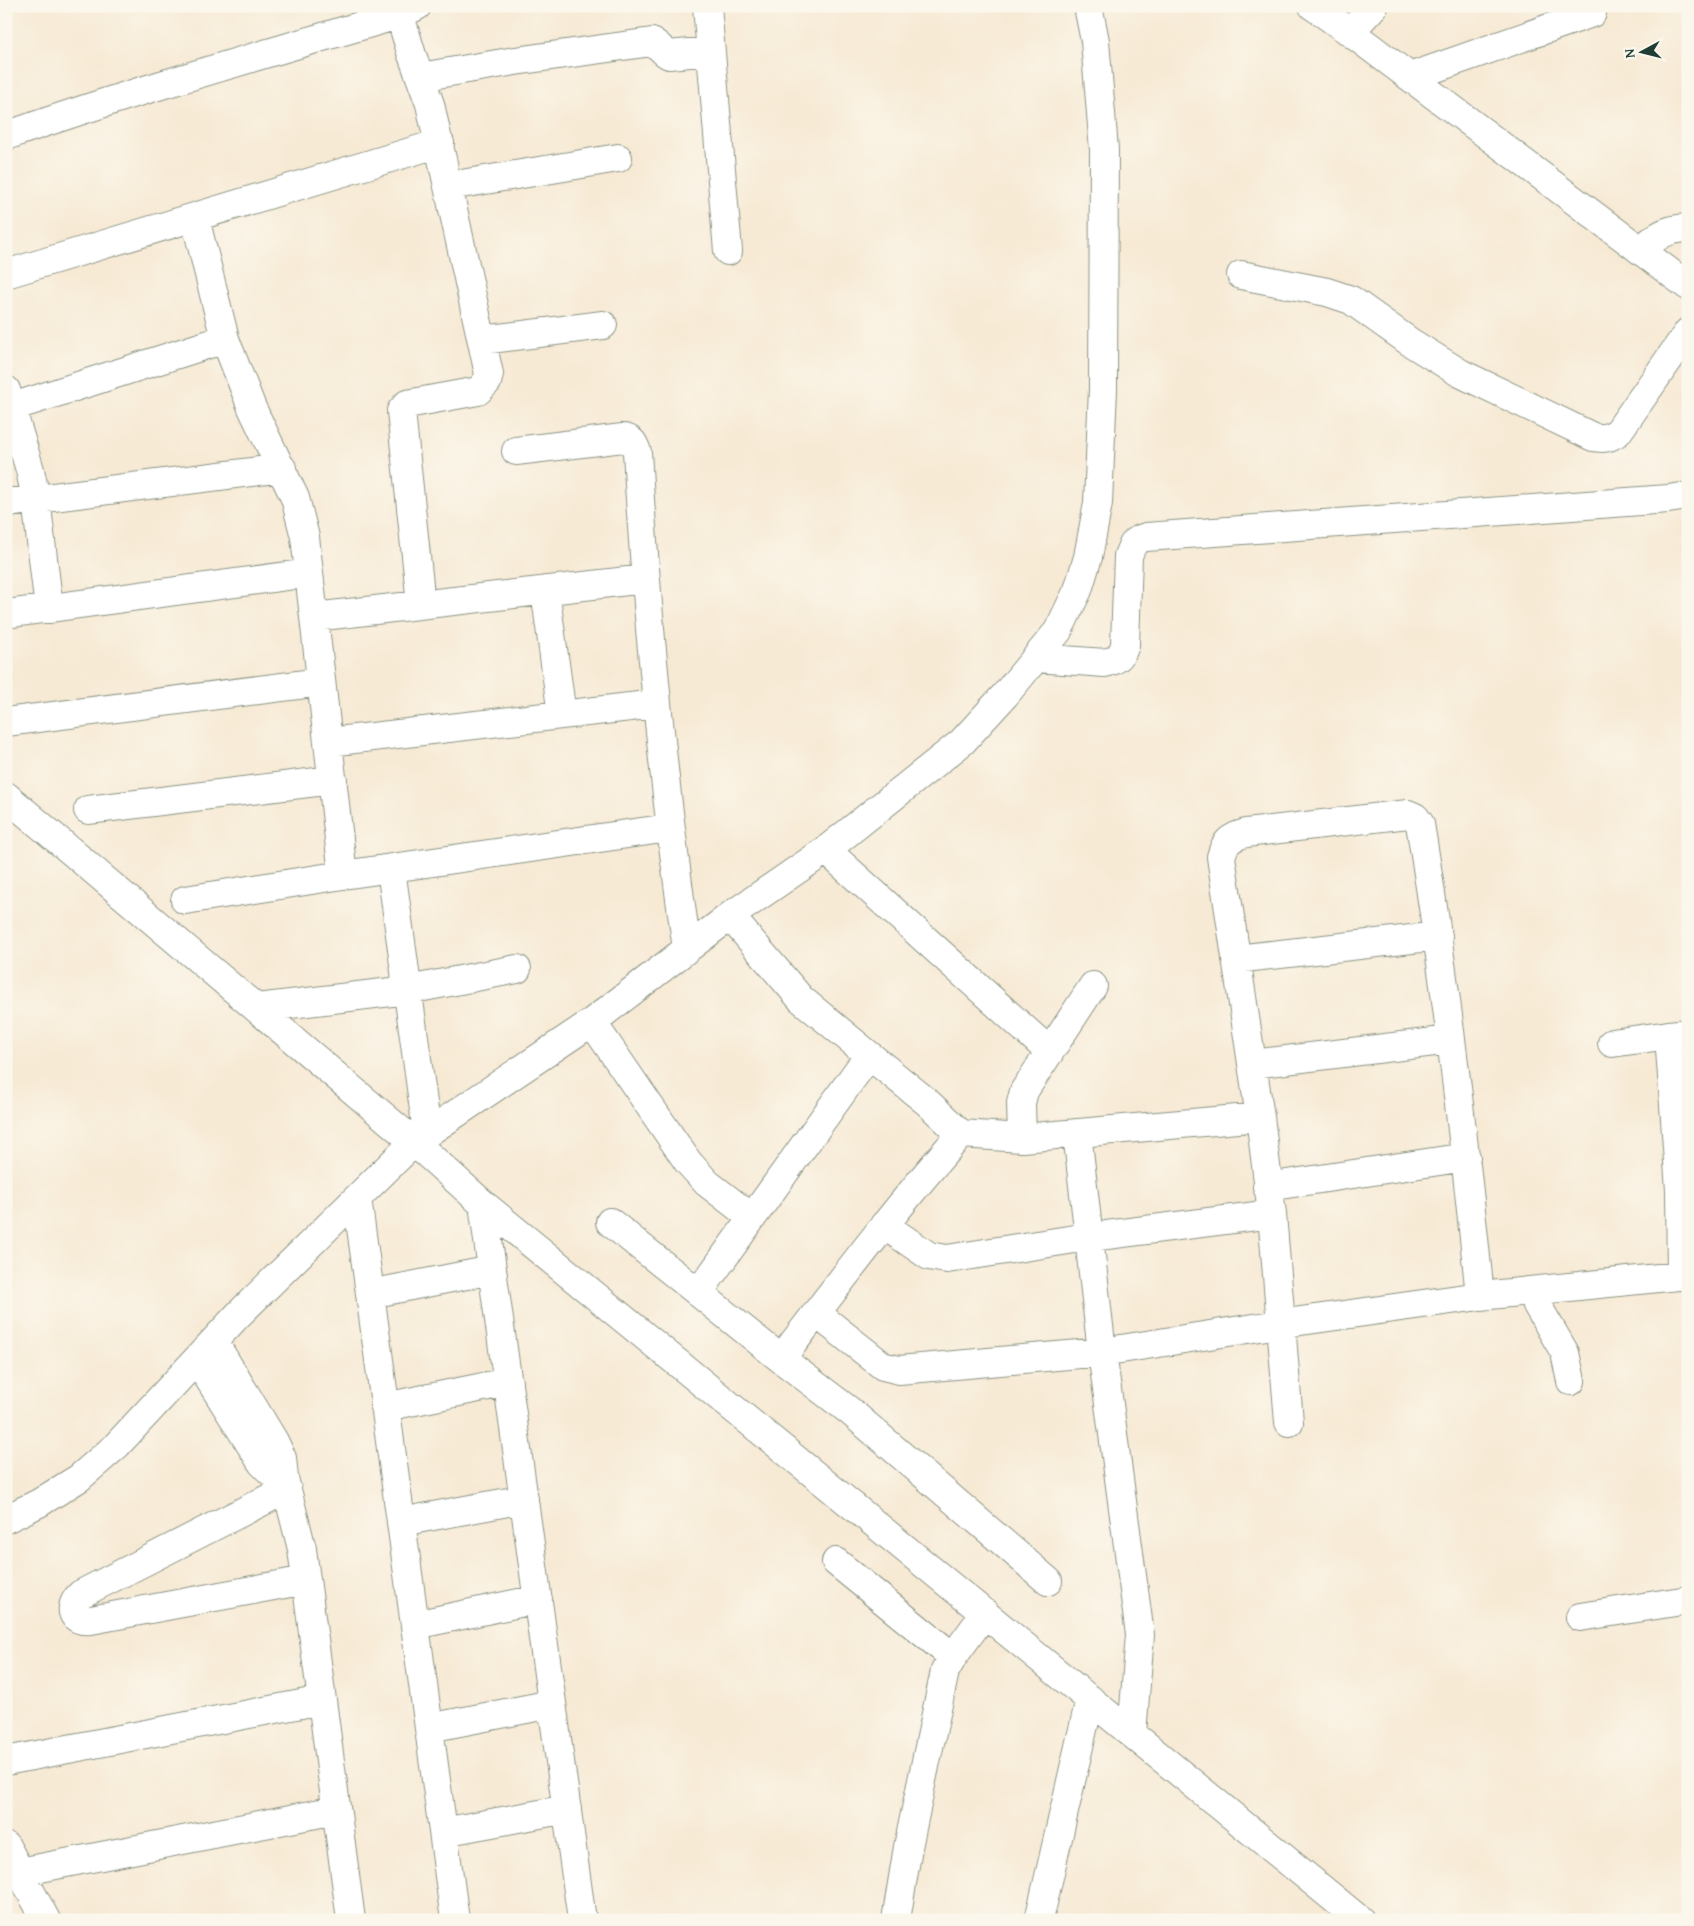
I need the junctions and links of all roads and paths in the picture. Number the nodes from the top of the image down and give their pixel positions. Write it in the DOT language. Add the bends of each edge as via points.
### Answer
graph roads {
  1 [pos="707,6"];
  2 [pos="1088,6"];
  3 [pos="1313,6"];
  4 [pos="1374,6"];
  5 [pos="405,9"];
  6 [pos="1592,13"];
  7 [pos="1350,32"];
  8 [pos="710,51"];
  9 [pos="420,77"];
  10 [pos="1410,77"];
  11 [pos="6,136"];
  12 [pos="440,143"];
  13 [pos="618,158"];
  14 [pos="449,186"];
  15 [pos="195,218"];
  16 [pos="1688,228"];
  17 [pos="1640,250"];
  18 [pos="728,251"];
  19 [pos="6,274"];
  20 [pos="1241,275"];
  21 [pos="1688,286"];
  22 [pos="603,325"];
  23 [pos="1688,332"];
  24 [pos="225,339"];
  25 [pos="482,340"];
  26 [pos="8,402"];
  27 [pos="516,451"];
  28 [pos="282,468"];
  29 [pos="1688,496"];
  30 [pos="36,499"];
  31 [pos="6,503"];
  32 [pos="309,573"];
  33 [pos="645,579"];
  34 [pos="545,590"];
  35 [pos="421,604"];
  36 [pos="49,609"];
  37 [pos="6,614"];
  38 [pos="314,617"];
  39 [pos="1036,658"];
  40 [pos="321,682"];
  41 [pos="656,704"];
  42 [pos="562,715"];
  43 [pos="6,722"];
  44 [pos="329,742"];
  45 [pos="333,780"];
  46 [pos="6,796"];
  47 [pos="88,810"];
  48 [pos="670,828"];
  49 [pos="826,850"];
  50 [pos="392,869"];
  51 [pos="343,875"];
  52 [pos="185,900"];
  53 [pos="730,916"];
  54 [pos="1438,936"];
  55 [pos="687,949"];
  56 [pos="1236,959"];
  57 [pos="517,969"];
  58 [pos="1093,986"];
  59 [pos="408,990"];
  60 [pos="257,1008"];
  61 [pos="592,1022"];
  62 [pos="1678,1034"];
  63 [pos="1451,1040"];
  64 [pos="1612,1043"];
  65 [pos="1050,1052"];
  66 [pos="869,1055"];
  67 [pos="1252,1064"];
  68 [pos="1260,1117"];
  69 [pos="1076,1133"];
  70 [pos="962,1134"];
  71 [pos="421,1137"];
  72 [pos="1022,1138"];
  73 [pos="1466,1157"];
  74 [pos="1684,1186"];
  75 [pos="1268,1187"];
  76 [pos="357,1198"];
  77 [pos="483,1204"];
  78 [pos="1272,1214"];
  79 [pos="751,1217"];
  80 [pos="610,1222"];
  81 [pos="884,1225"];
  82 [pos="1088,1238"];
  83 [pos="492,1270"];
  84 [pos="1685,1276"];
  85 [pos="1533,1291"];
  86 [pos="699,1292"];
  87 [pos="370,1294"];
  88 [pos="1480,1296"];
  89 [pos="816,1313"];
  90 [pos="1279,1324"];
  91 [pos="205,1351"];
  92 [pos="1102,1352"];
  93 [pos="781,1358"];
  94 [pos="1571,1381"];
  95 [pos="508,1382"];
  96 [pos="385,1406"];
  97 [pos="1289,1422"];
  98 [pos="286,1484"];
  99 [pos="524,1500"];
  100 [pos="6,1519"];
  101 [pos="401,1522"];
  102 [pos="836,1562"];
  103 [pos="306,1580"];
  104 [pos="1048,1581"];
  105 [pos="538,1599"];
  106 [pos="1688,1600"];
  107 [pos="984,1613"];
  108 [pos="1580,1617"];
  109 [pos="415,1625"];
  110 [pos="953,1657"];
  111 [pos="1090,1699"];
  112 [pos="322,1700"];
  113 [pos="552,1704"];
  114 [pos="429,1728"];
  115 [pos="1132,1733"];
  116 [pos="6,1761"];
  117 [pos="567,1809"];
  118 [pos="336,1810"];
  119 [pos="443,1832"];
  120 [pos="6,1846"];
  121 [pos="20,1872"];
  122 [pos="575,1918"];
  123 [pos="46,1920"];
  124 [pos="351,1920"];
  125 [pos="455,1920"];
  126 [pos="896,1920"];
  127 [pos="1039,1920"];
  128 [pos="1360,1920"];
  1 -- 8 [label="street"];
  2 -- 39 [label="street" via="1095,41 1104,150 1103,389 1098,504 1078,590 1058,631"];
  3 -- 7 [label="street"];
  4 -- 7 [label="street"];
  5 -- 9 [label="street" via="412,55"];
  5 -- 11 [label="street"];
  6 -- 10 [label="street"];
  7 -- 10 [label="street"];
  8 -- 9 [label="street" via="669,55 652,42"];
  8 -- 18 [label="street"];
  9 -- 12 [label="street"];
  10 -- 17 [label="street"];
  12 -- 14 [label="street"];
  12 -- 15 [label="street"];
  13 -- 14 [label="street"];
  14 -- 25 [label="street"];
  15 -- 19 [label="street"];
  15 -- 24 [label="street"];
  16 -- 17 [label="street" via="1666,231"];
  17 -- 21 [label="street"];
  20 -- 23 [label="street" via="1351,300 1460,373 1603,439 1618,432"];
  22 -- 25 [label="street"];
  24 -- 26 [label="street"];
  24 -- 28 [label="street" via="252,408"];
  25 -- 35 [label="street" via="489,374 483,388 407,404 401,411"];
  26 -- 30 [label="street"];
  27 -- 33 [label="street" via="623,438 635,443"];
  28 -- 30 [label="street"];
  28 -- 32 [label="street" via="301,519"];
  29 -- 39 [label="street" via="1146,537 1132,545 1128,556 1122,655 1116,661 1106,663"];
  30 -- 31 [label="street"];
  30 -- 36 [label="street"];
  32 -- 36 [label="street"];
  32 -- 38 [label="street"];
  33 -- 34 [label="street"];
  33 -- 41 [label="street"];
  34 -- 35 [label="street"];
  34 -- 42 [label="street"];
  35 -- 38 [label="street"];
  36 -- 37 [label="street"];
  38 -- 40 [label="street"];
  39 -- 49 [label="street" via="962,742"];
  40 -- 43 [label="street"];
  40 -- 44 [label="street"];
  41 -- 42 [label="street"];
  41 -- 48 [label="street"];
  42 -- 44 [label="street"];
  44 -- 45 [label="street"];
  45 -- 47 [label="street"];
  45 -- 51 [label="street"];
  46 -- 60 [label="street"];
  48 -- 50 [label="street"];
  48 -- 55 [label="street"];
  49 -- 53 [label="street"];
  49 -- 65 [label="street"];
  50 -- 51 [label="street"];
  50 -- 59 [label="street"];
  51 -- 52 [label="street"];
  53 -- 55 [label="street"];
  53 -- 66 [label="street" via="801,999"];
  54 -- 56 [label="street"];
  54 -- 56 [label="street" via="1420,824 1408,814 1389,816 1231,837 1221,857"];
  54 -- 63 [label="street"];
  55 -- 61 [label="street"];
  56 -- 67 [label="street"];
  57 -- 59 [label="street"];
  58 -- 65 [label="street"];
  59 -- 60 [label="street"];
  59 -- 71 [label="street"];
  60 -- 71 [label="street"];
  61 -- 71 [label="street"];
  61 -- 79 [label="street" via="688,1162 707,1182"];
  62 -- 64 [label="street"];
  62 -- 74 [label="street"];
  63 -- 67 [label="street"];
  63 -- 73 [label="street"];
  65 -- 72 [label="street" via="1024,1090"];
  66 -- 70 [label="street"];
  66 -- 79 [label="street"];
  67 -- 68 [label="street"];
  68 -- 69 [label="street"];
  68 -- 75 [label="street"];
  69 -- 72 [label="street"];
  69 -- 82 [label="street"];
  70 -- 72 [label="street"];
  70 -- 81 [label="street"];
  71 -- 76 [label="street"];
  71 -- 77 [label="street"];
  73 -- 75 [label="street"];
  73 -- 88 [label="street"];
  74 -- 84 [label="street"];
  75 -- 78 [label="street"];
  76 -- 87 [label="street"];
  76 -- 91 [label="street"];
  77 -- 83 [label="street"];
  77 -- 107 [label="street"];
  78 -- 82 [label="street"];
  78 -- 90 [label="street"];
  79 -- 86 [label="street"];
  80 -- 86 [label="street"];
  81 -- 82 [label="street" via="929,1256 947,1259"];
  81 -- 89 [label="street"];
  82 -- 92 [label="street"];
  83 -- 87 [label="street"];
  83 -- 95 [label="street"];
  84 -- 85 [label="street"];
  85 -- 88 [label="street"];
  85 -- 94 [label="street" via="1537,1305 1565,1353"];
  86 -- 93 [label="street"];
  87 -- 96 [label="street"];
  88 -- 90 [label="street"];
  89 -- 92 [label="street" via="891,1369"];
  89 -- 93 [label="street"];
  90 -- 92 [label="street"];
  90 -- 97 [label="street"];
  91 -- 98 [label="street" via="274,1441 282,1458"];
  91 -- 100 [label="street" via="116,1446 78,1478"];
  92 -- 115 [label="street" via="1140,1635"];
  93 -- 104 [label="street" via="852,1412"];
  95 -- 96 [label="street"];
  95 -- 99 [label="street"];
  96 -- 101 [label="street"];
  98 -- 103 [label="street"];
  98 -- 103 [label="street" via="81,1594 75,1599 73,1613 83,1621 92,1620"];
  99 -- 101 [label="street"];
  99 -- 105 [label="street"];
  101 -- 109 [label="street"];
  102 -- 110 [label="street"];
  103 -- 112 [label="street"];
  105 -- 109 [label="street"];
  105 -- 113 [label="street"];
  106 -- 108 [label="street"];
  107 -- 110 [label="street"];
  107 -- 111 [label="street"];
  109 -- 114 [label="street"];
  110 -- 126 [label="street" via="945,1672"];
  111 -- 115 [label="street"];
  111 -- 127 [label="street"];
  112 -- 116 [label="street"];
  112 -- 118 [label="street"];
  113 -- 114 [label="street"];
  113 -- 117 [label="street"];
  114 -- 119 [label="street"];
  115 -- 128 [label="street"];
  117 -- 119 [label="street"];
  117 -- 122 [label="street"];
  118 -- 121 [label="street"];
  118 -- 124 [label="street"];
  119 -- 125 [label="street"];
  120 -- 121 [label="street"];
  121 -- 123 [label="street"];
}
